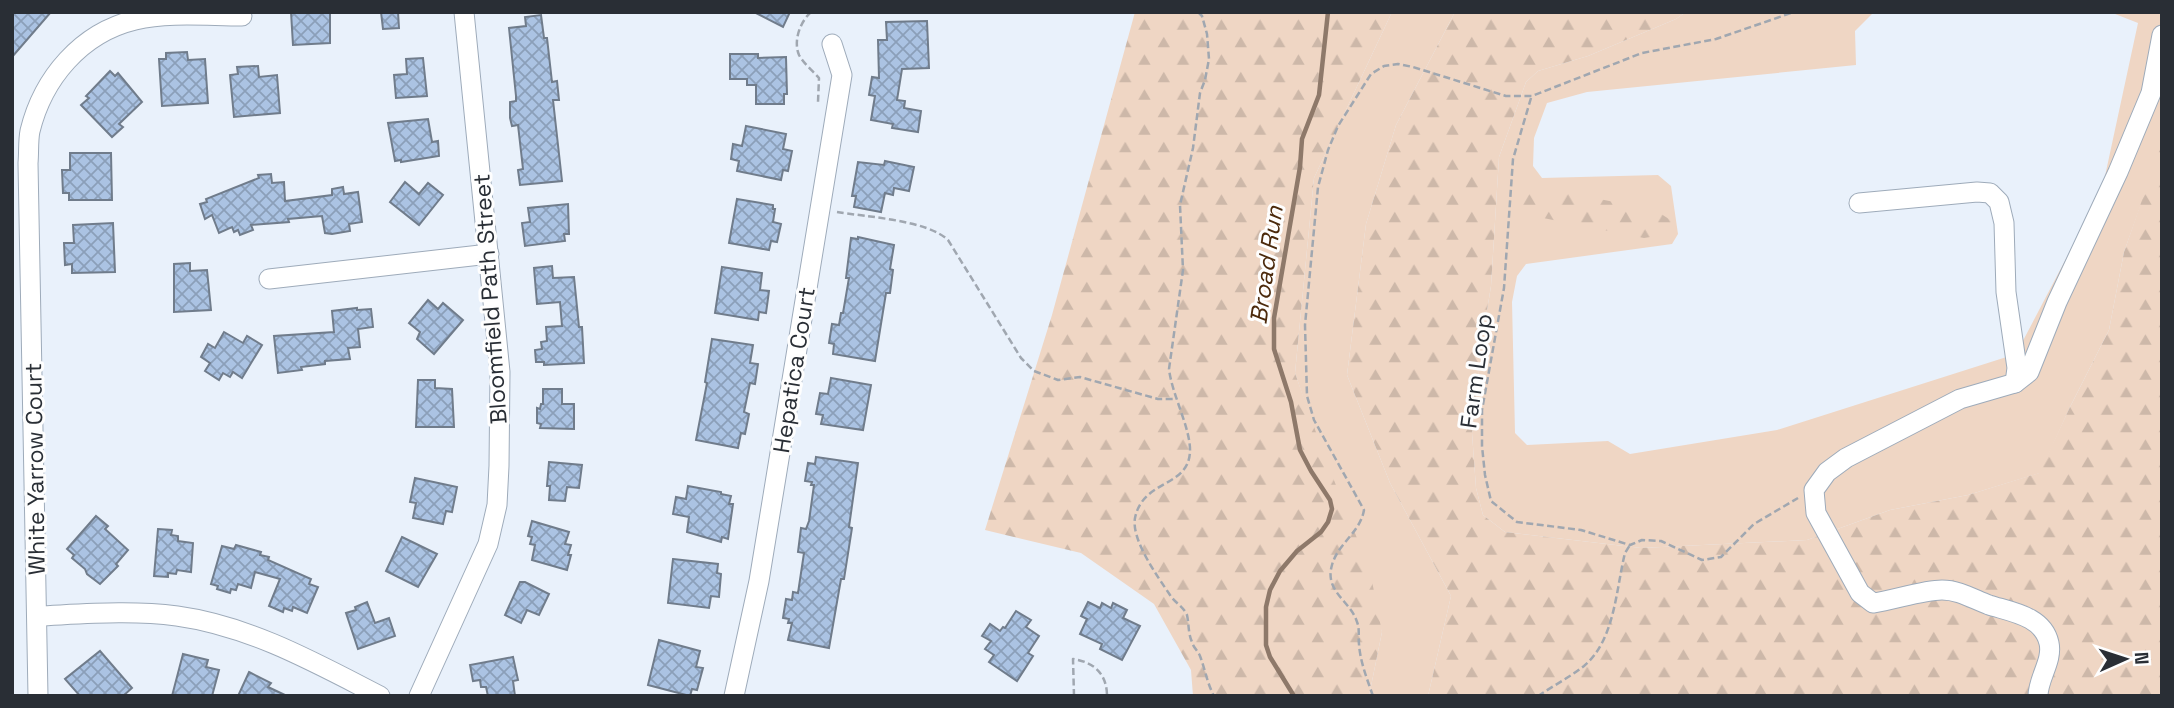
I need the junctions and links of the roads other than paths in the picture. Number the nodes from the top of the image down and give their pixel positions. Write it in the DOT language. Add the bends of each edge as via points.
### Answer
graph roads {
  1 [pos="464,12"];
  2 [pos="242,16"];
  3 [pos="2162,35"];
  4 [pos="832,44"];
  5 [pos="1859,203"];
  6 [pos="489,254"];
  7 [pos="269,279"];
  8 [pos="2015,383"];
  9 [pos="38,616"];
  10 [pos="38,696"];
  11 [pos="380,696"];
  12 [pos="419,696"];
  13 [pos="734,696"];
  14 [pos="2039,696"];
  1 -- 6 [label="street, Bloomfield Path Street"];
  2 -- 9 [label="street, White Yarrow Court" via="168,16 107,29 65,62 40,103 30,133 28,163"];
  3 -- 8 [label="street" via="2142,116 2029,372"];
  4 -- 13 [label="street, Hepatica Court" via="842,75 759,581"];
  5 -- 8 [label="street" via="1977,192 1990,193 1999,202"];
  6 -- 7 [label="street"];
  6 -- 12 [label="street, Bloomfield Path Street" via="500,372 497,505 488,544"];
  8 -- 14 [label="street" via="1961,399 1846,458 1827,472 1814,490 1815,513 1860,593 1873,603 1941,590 2020,613 2038,623 2049,640 2050,654"];
  9 -- 10 [label="street, White Yarrow Court"];
  9 -- 11 [label="street" via="178,616 250,634"];
}
